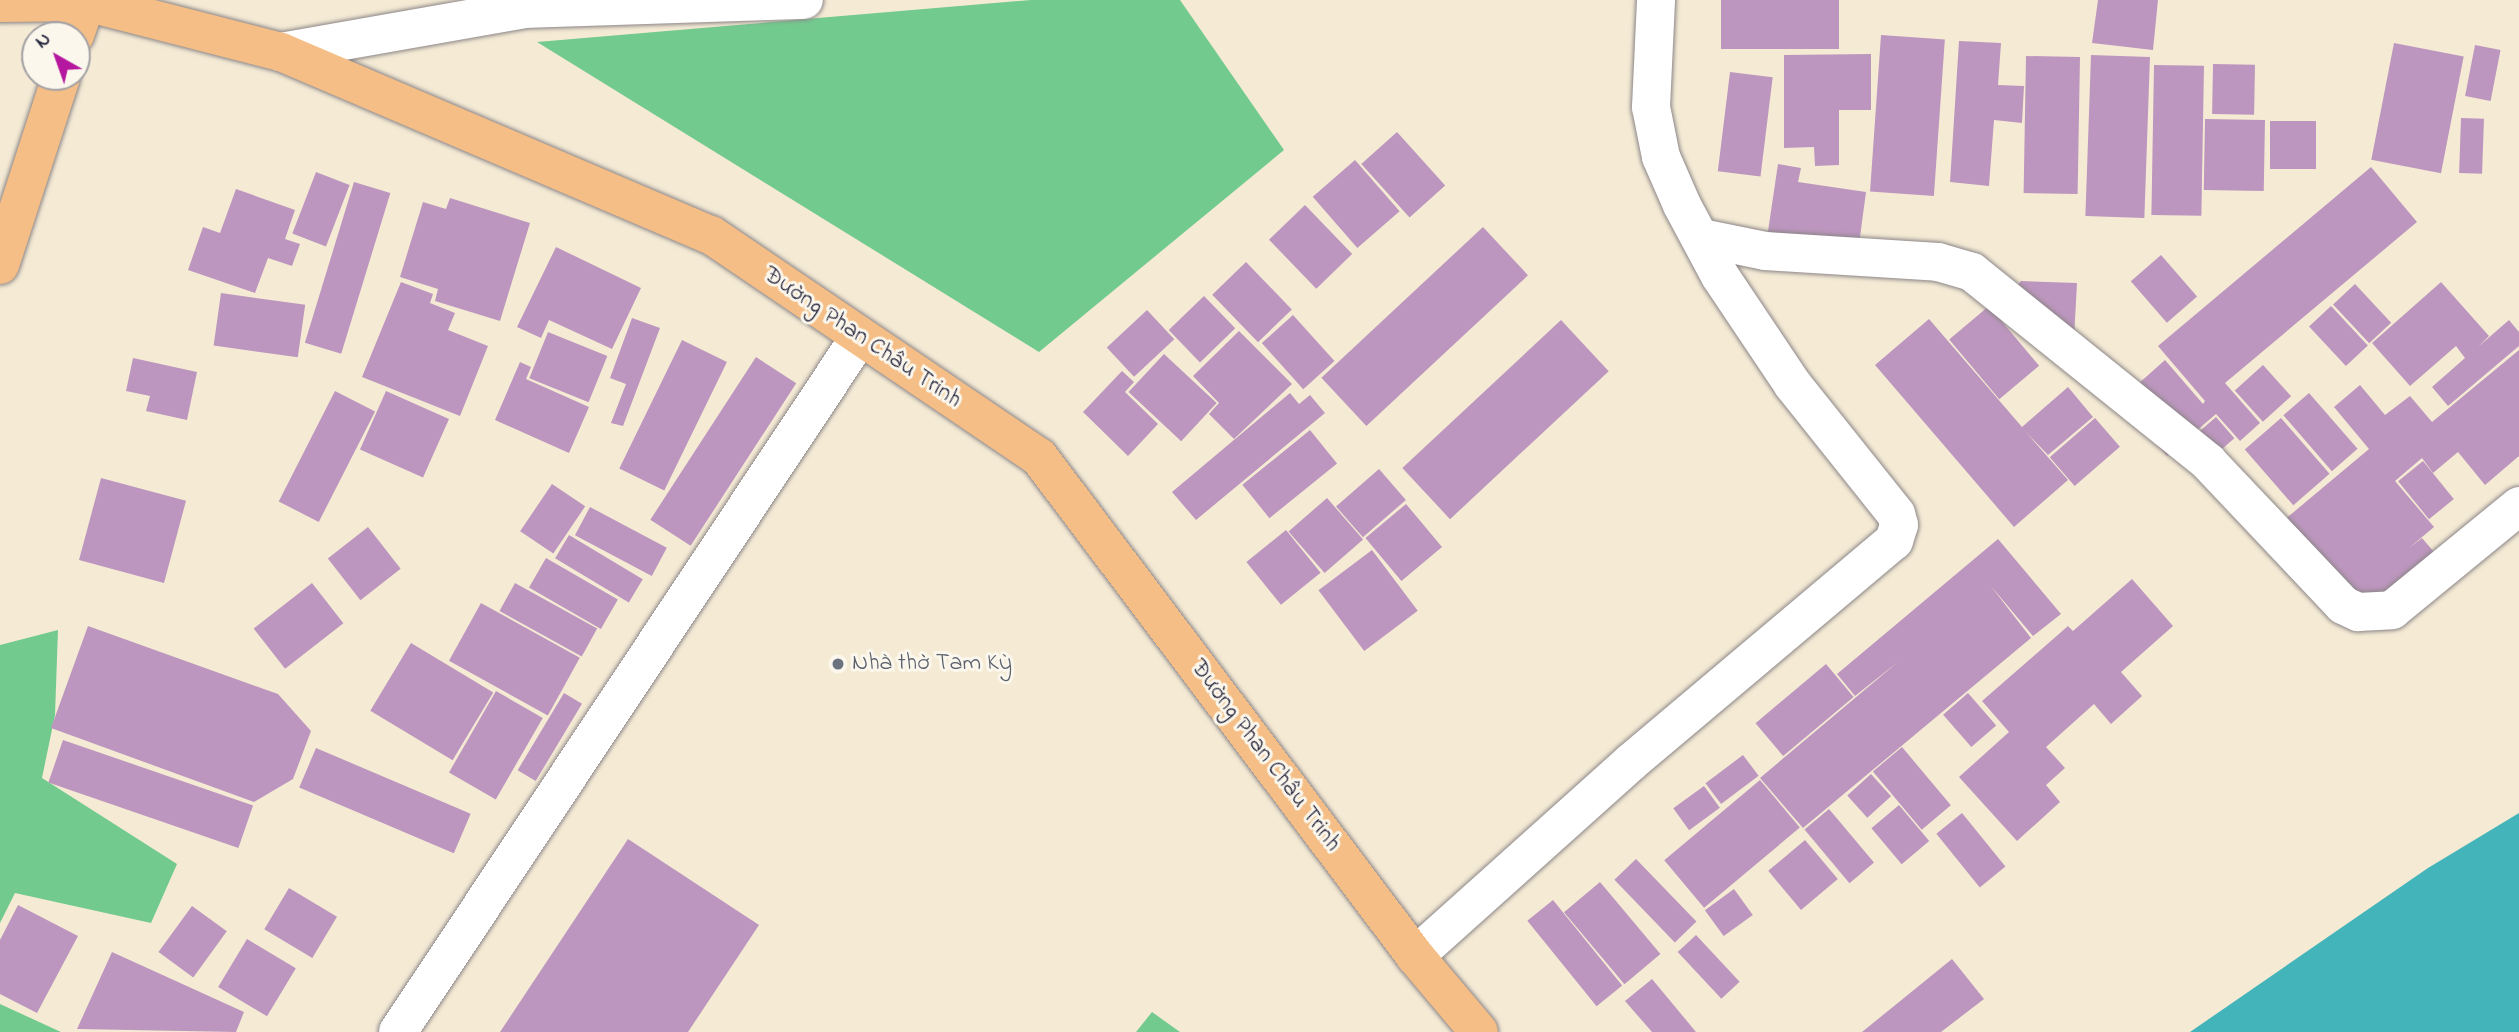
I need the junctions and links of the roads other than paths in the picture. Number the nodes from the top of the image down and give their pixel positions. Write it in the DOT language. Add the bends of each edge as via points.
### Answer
graph roads {
  1 [pos="804,0"];
  2 [pos="1656,0"];
  3 [pos="0,3"];
  4 [pos="83,12"];
  5 [pos="281,52"];
  6 [pos="56,91"];
  7 [pos="1702,238"];
  8 [pos="0,265"];
  9 [pos="859,338"];
  10 [pos="2519,506"];
  11 [pos="1415,956"];
  12 [pos="398,1032"];
  13 [pos="1479,1032"];
  1 -- 5 [label="street" via="526,9"];
  2 -- 7 [label="street" via="1651,107 1661,157"];
  3 -- 4 [label="main road, Đường Phan Châu Trinh"];
  4 -- 5 [label="main road, Đường Phan Châu Trinh"];
  5 -- 9 [label="main road, Đường Phan Châu Trinh" via="711,235"];
  6 -- 8 [label="main road"];
  7 -- 10 [label="street" via="1765,251 1938,262 1972,272 2208,462 2343,605 2358,612 2392,610"];
  7 -- 11 [label="street" via="1720,276 1793,385 1896,514 1899,525 1894,541 1630,763"];
  9 -- 11 [label="main road, Đường Phan Châu Trinh" via="1039,457"];
  9 -- 12 [label="street"];
  11 -- 13 [label="main road, Đường Phan Châu Trinh"];
}
